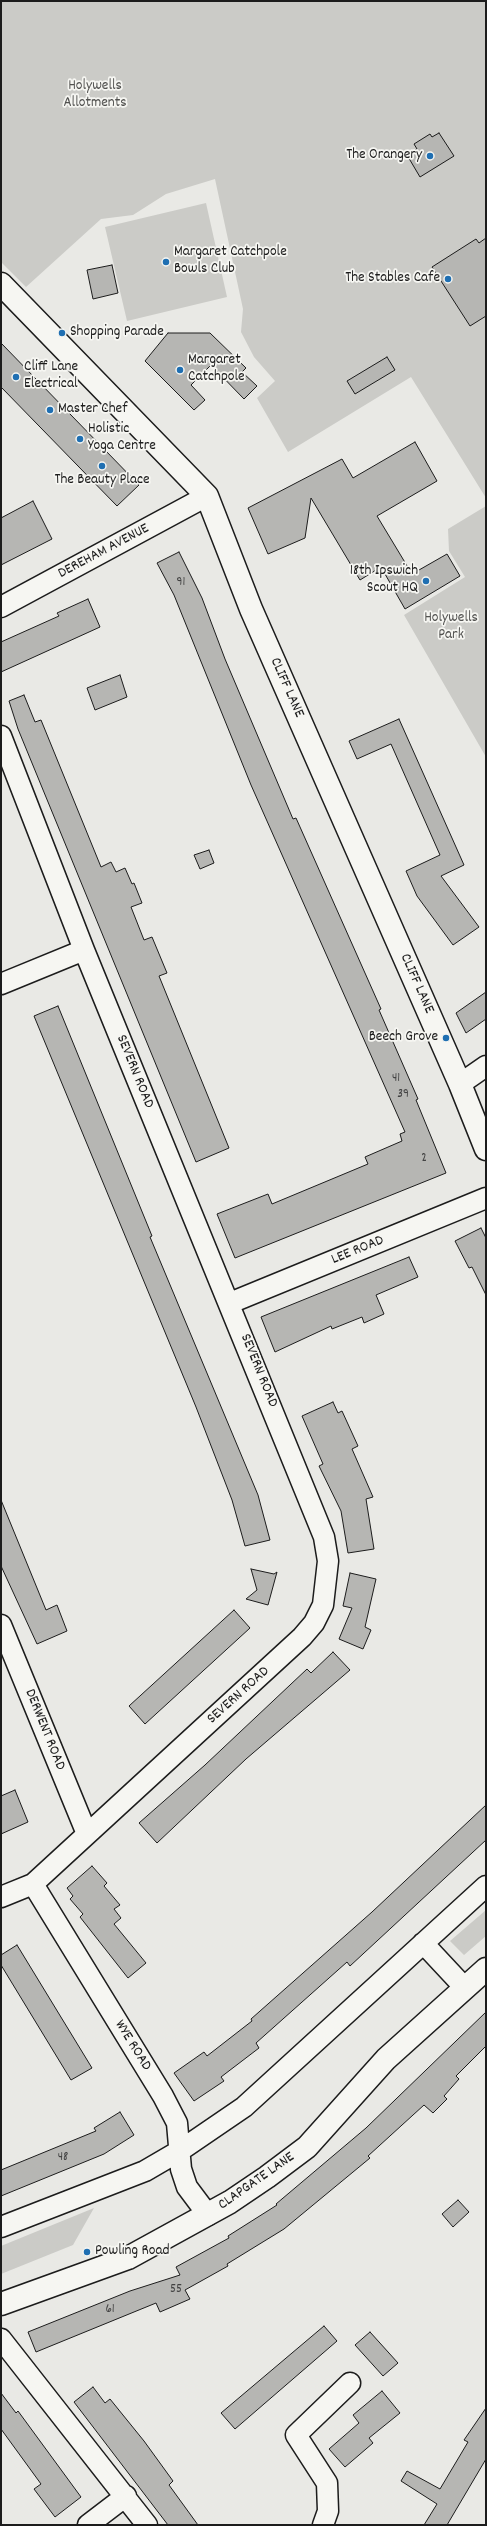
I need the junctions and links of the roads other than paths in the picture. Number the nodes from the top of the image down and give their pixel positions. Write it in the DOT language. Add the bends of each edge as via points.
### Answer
graph roads {
  1 [pos="1,284"];
  2 [pos="207,496"];
  3 [pos="1,607"];
  4 [pos="1,736"];
  5 [pos="84,950"];
  6 [pos="1,984"];
  7 [pos="486,1066"];
  8 [pos="460,1084"];
  9 [pos="486,1149"];
  10 [pos="486,1198"];
  11 [pos="230,1304"];
  12 [pos="1,1625"];
  13 [pos="87,1834"];
  14 [pos="34,1884"];
  15 [pos="486,1886"];
  16 [pos="1,1897"];
  17 [pos="423,1943"];
  18 [pos="486,1969"];
  19 [pos="465,1988"];
  20 [pos="181,2150"];
  21 [pos="208,2215"];
  22 [pos="1,2227"];
  23 [pos="1,2304"];
  24 [pos="1,2340"];
  25 [pos="350,2383"];
  26 [pos="126,2496"];
  27 [pos="88,2525"];
  28 [pos="147,2525"];
  29 [pos="323,2525"];
  1 -- 2 [label="street, CLIFF LANE"];
  2 -- 3 [label="street, DEREHAM AVENUE"];
  2 -- 8 [label="street, CLIFF LANE" via="251,609"];
  4 -- 5 [label="street, SEVERN ROAD"];
  5 -- 6 [label="street"];
  5 -- 11 [label="street, SEVERN ROAD"];
  7 -- 8 [label="street"];
  8 -- 9 [label="street, CLIFF LANE"];
  10 -- 11 [label="street, LEE ROAD"];
  11 -- 13 [label="street, SEVERN ROAD" via="324,1537 328,1561 323,1605 314,1623 302,1638"];
  12 -- 13 [label="street, DERWENT ROAD"];
  13 -- 14 [label="street, SEVERN ROAD"];
  14 -- 16 [label="street, SEVERN ROAD"];
  14 -- 20 [label="street, WYE ROAD" via="163,2096 177,2123"];
  15 -- 17 [label="street"];
  17 -- 19 [label="street"];
  17 -- 20 [label="street" via="244,2107"];
  18 -- 19 [label="street, CLAPGATE LANE"];
  19 -- 21 [label="street, CLAPGATE LANE" via="386,2059 307,2147 260,2182"];
  20 -- 21 [label="street, WYE ROAD" via="181,2169 187,2187"];
  20 -- 22 [label="street" via="144,2171"];
  21 -- 23 [label="street, CLAPGATE LANE" via="128,2258"];
  24 -- 26 [label="street"];
  25 -- 29 [label="street" via="296,2435 327,2483 328,2511"];
  26 -- 27 [label="street"];
  26 -- 28 [label="street"];
}
